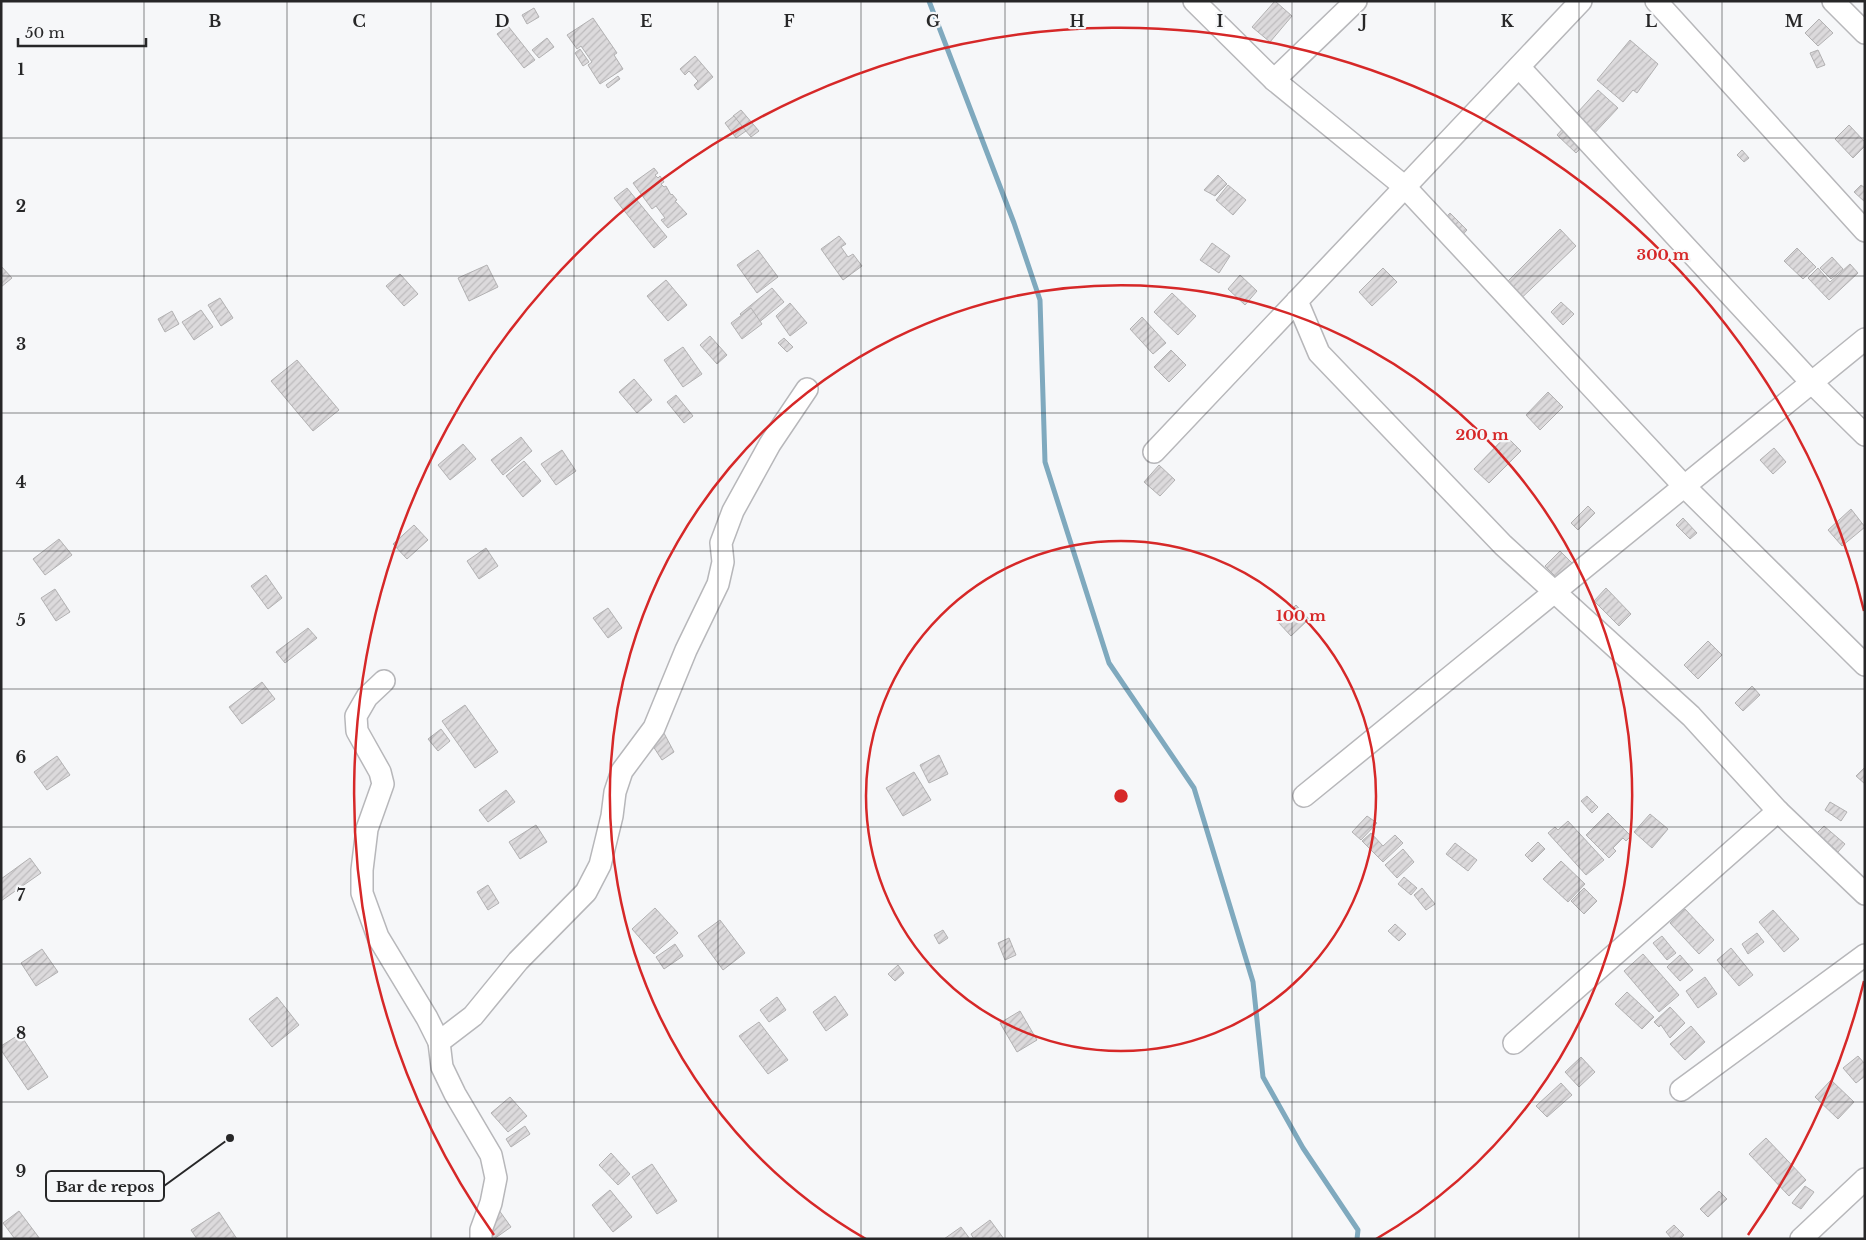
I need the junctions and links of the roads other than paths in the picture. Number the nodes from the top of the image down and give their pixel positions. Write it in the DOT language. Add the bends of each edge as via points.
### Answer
graph roads {
  1 [pos="1194,1"];
  2 [pos="1356,1"];
  3 [pos="1581,1"];
  4 [pos="1656,1"];
  5 [pos="1833,1"];
  6 [pos="1865,33"];
  7 [pos="1518,67"];
  8 [pos="1274,80"];
  9 [pos="1405,186"];
  10 [pos="1865,231"];
  11 [pos="1297,301"];
  12 [pos="1865,338"];
  13 [pos="1811,382"];
  14 [pos="807,389"];
  15 [pos="1865,435"];
  16 [pos="1154,452"];
  17 [pos="1684,486"];
  18 [pos="1555,591"];
  19 [pos="1865,665"];
  20 [pos="384,681"];
  21 [pos="1304,796"];
  22 [pos="1778,811"];
  23 [pos="1865,894"];
  24 [pos="1865,955"];
  25 [pos="439,1042"];
  26 [pos="1514,1043"];
  27 [pos="1681,1090"];
  28 [pos="1865,1179"];
  29 [pos="482,1239"];
  30 [pos="1802,1239"];
  1 -- 8 [label="street"];
  2 -- 8 [label="street"];
  3 -- 7 [label="street"];
  4 -- 10 [label="street"];
  5 -- 6 [label="street"];
  7 -- 9 [label="street"];
  7 -- 13 [label="street"];
  8 -- 9 [label="street"];
  9 -- 11 [label="street"];
  9 -- 17 [label="street"];
  11 -- 16 [label="street"];
  11 -- 18 [label="street" via="1319,352 1503,545"];
  12 -- 13 [label="street"];
  13 -- 15 [label="street"];
  13 -- 17 [label="street"];
  14 -- 25 [label="street" via="770,444 733,511 720,543 723,562 718,584 654,728 622,771 600,865 586,892 518,961 473,1016"];
  17 -- 18 [label="street"];
  17 -- 19 [label="street"];
  18 -- 21 [label="street"];
  18 -- 22 [label="street" via="1691,716"];
  20 -- 25 [label="street" via="367,698 356,716 357,731 380,772 383,784 367,829 362,893 378,937"];
  22 -- 23 [label="street"];
  22 -- 26 [label="street"];
  24 -- 27 [label="street"];
  25 -- 29 [label="street" via="442,1067 491,1155 496,1178 481,1230"];
  28 -- 30 [label="street"];
}
